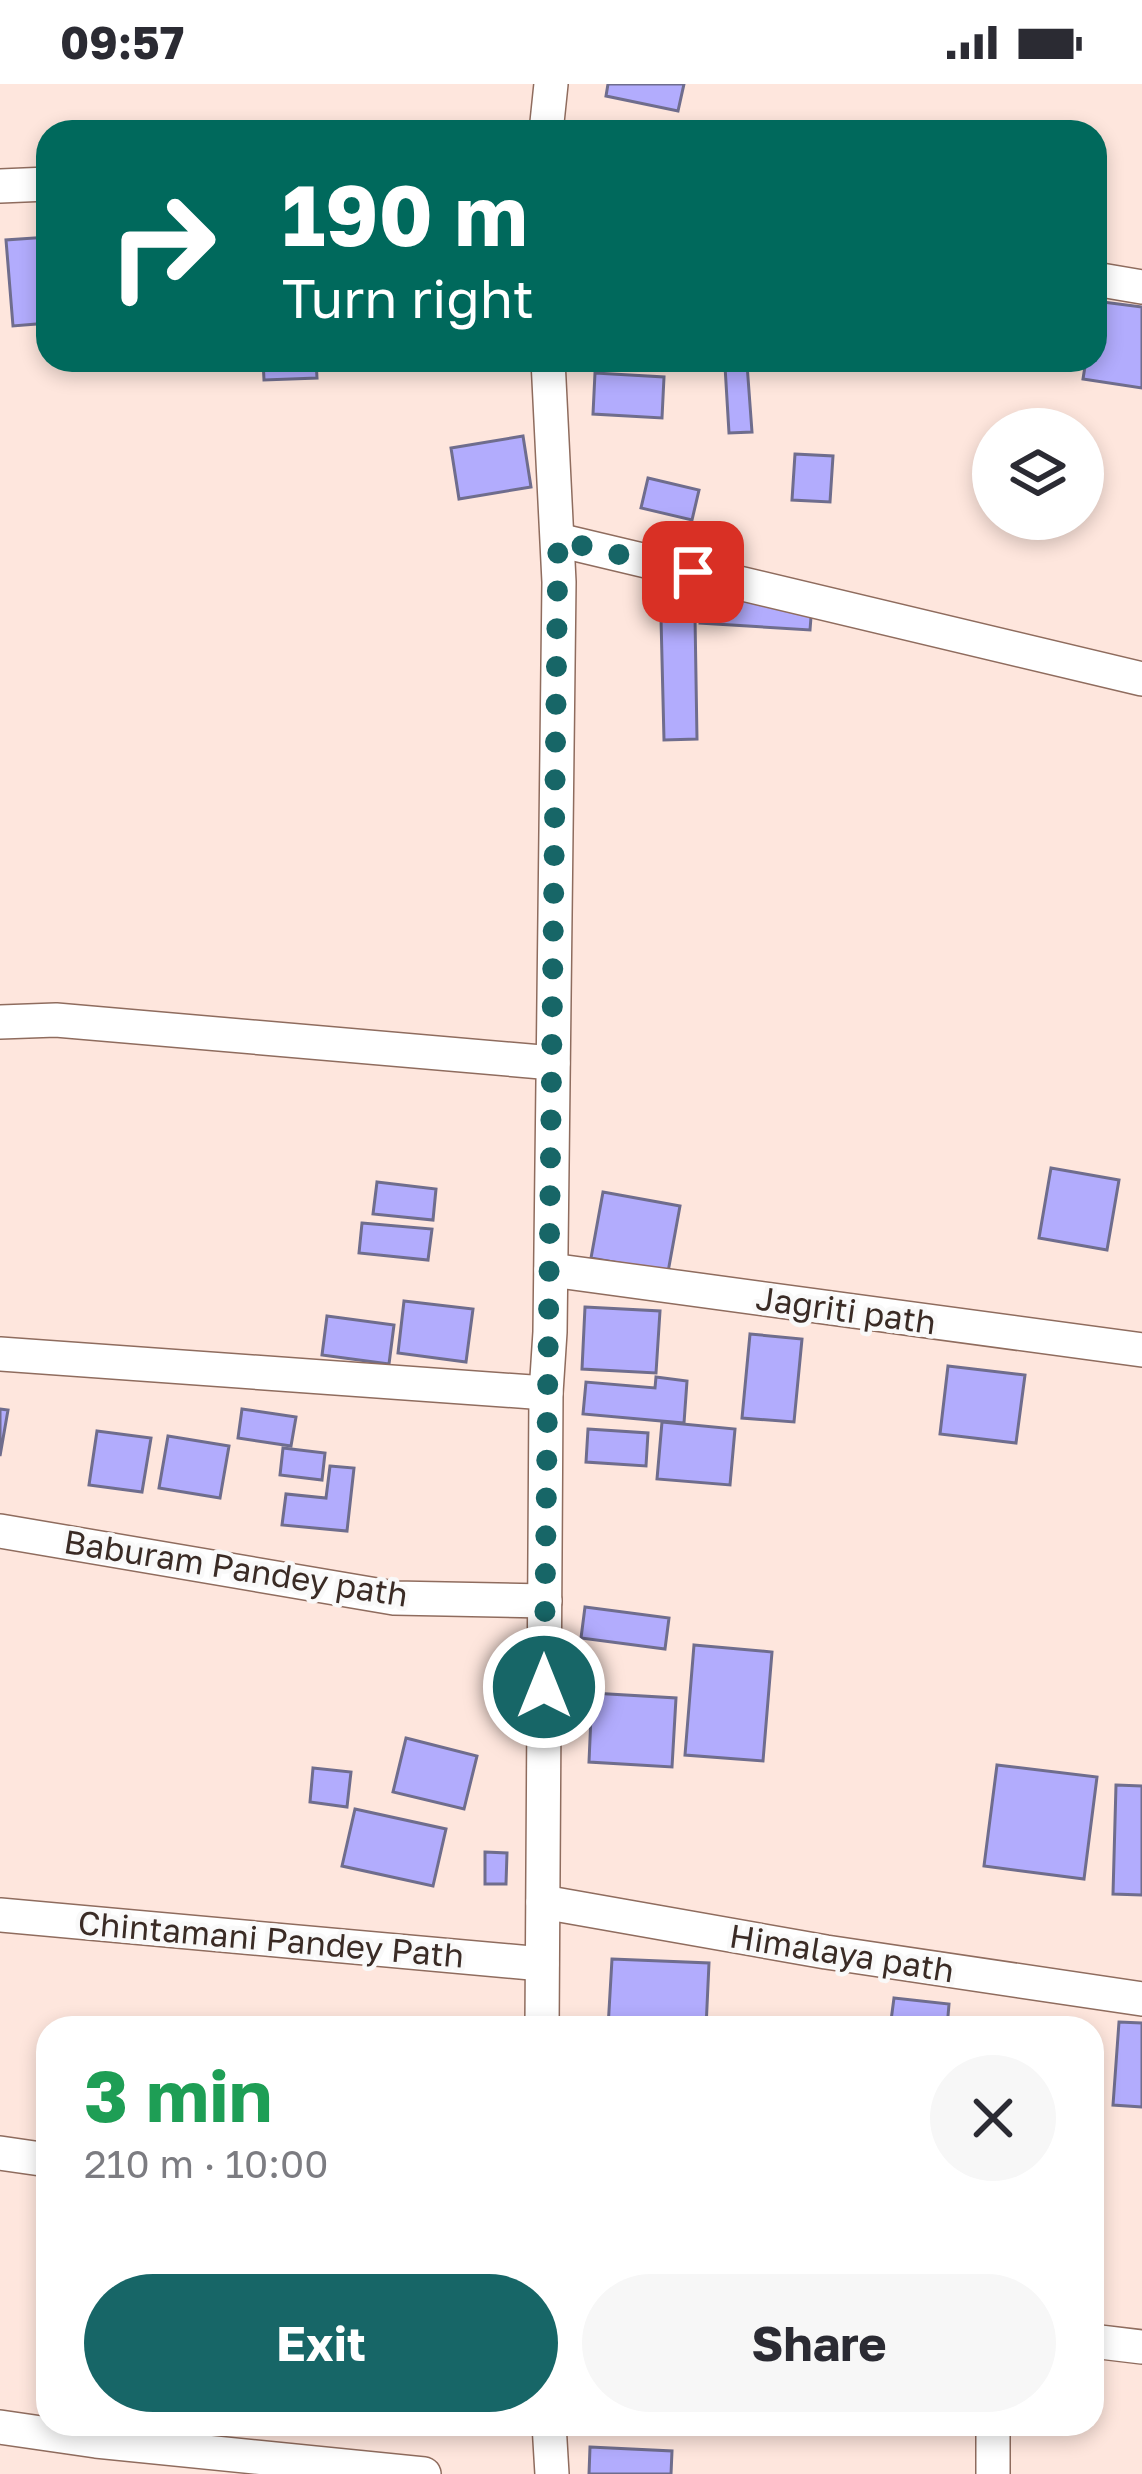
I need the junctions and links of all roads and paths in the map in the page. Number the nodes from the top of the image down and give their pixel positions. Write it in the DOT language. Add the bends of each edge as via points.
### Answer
graph roads {
  1 [pos="551,84"];
  2 [pos="547,120"];
  3 [pos="36,184"];
  4 [pos="0,186"];
  5 [pos="1107,281"];
  6 [pos="1142,286"];
  7 [pos="549,372"];
  8 [pos="558,540"];
  9 [pos="1142,679"];
  10 [pos="0,1022"];
  11 [pos="553,1063"];
  12 [pos="551,1270"];
  13 [pos="1142,1350"];
  14 [pos="0,1354"];
  15 [pos="546,1393"];
  16 [pos="0,1531"];
  17 [pos="545,1601"];
  18 [pos="543,1902"];
  19 [pos="0,1915"];
  20 [pos="542,1964"];
  21 [pos="1142,1999"];
  22 [pos="542,2016"];
  23 [pos="0,2153"];
  24 [pos="36,2158"];
  25 [pos="1104,2342"];
  26 [pos="1142,2347"];
  27 [pos="0,2427"];
  28 [pos="36,2432"];
  29 [pos="62,2436"];
  30 [pos="549,2436"];
  31 [pos="993,2436"];
  32 [pos="424,2474"];
  33 [pos="551,2474"];
  34 [pos="993,2474"];
  1 -- 2 [label="street"];
  3 -- 4 [label="street"];
  5 -- 6 [label="street"];
  7 -- 8 [label="street"];
  8 -- 9 [label="street"];
  8 -- 11 [label="street"];
  10 -- 11 [label="street" via="56,1020"];
  11 -- 12 [label="street"];
  12 -- 13 [label="street, Jagriti path"];
  12 -- 15 [label="street"];
  14 -- 15 [label="street"];
  15 -- 17 [label="street"];
  16 -- 17 [label="street, Baburam Pandey path" via="394,1598"];
  17 -- 18 [label="street"];
  18 -- 20 [label="street"];
  18 -- 21 [label="street, Himalaya path"];
  19 -- 20 [label="street, Chintamani Pandey Path"];
  20 -- 22 [label="street"];
  23 -- 24 [label="street"];
  25 -- 26 [label="street"];
  27 -- 28 [label="street"];
  29 -- 32 [label="street"];
  30 -- 33 [label="street"];
  31 -- 34 [label="street"];
}
